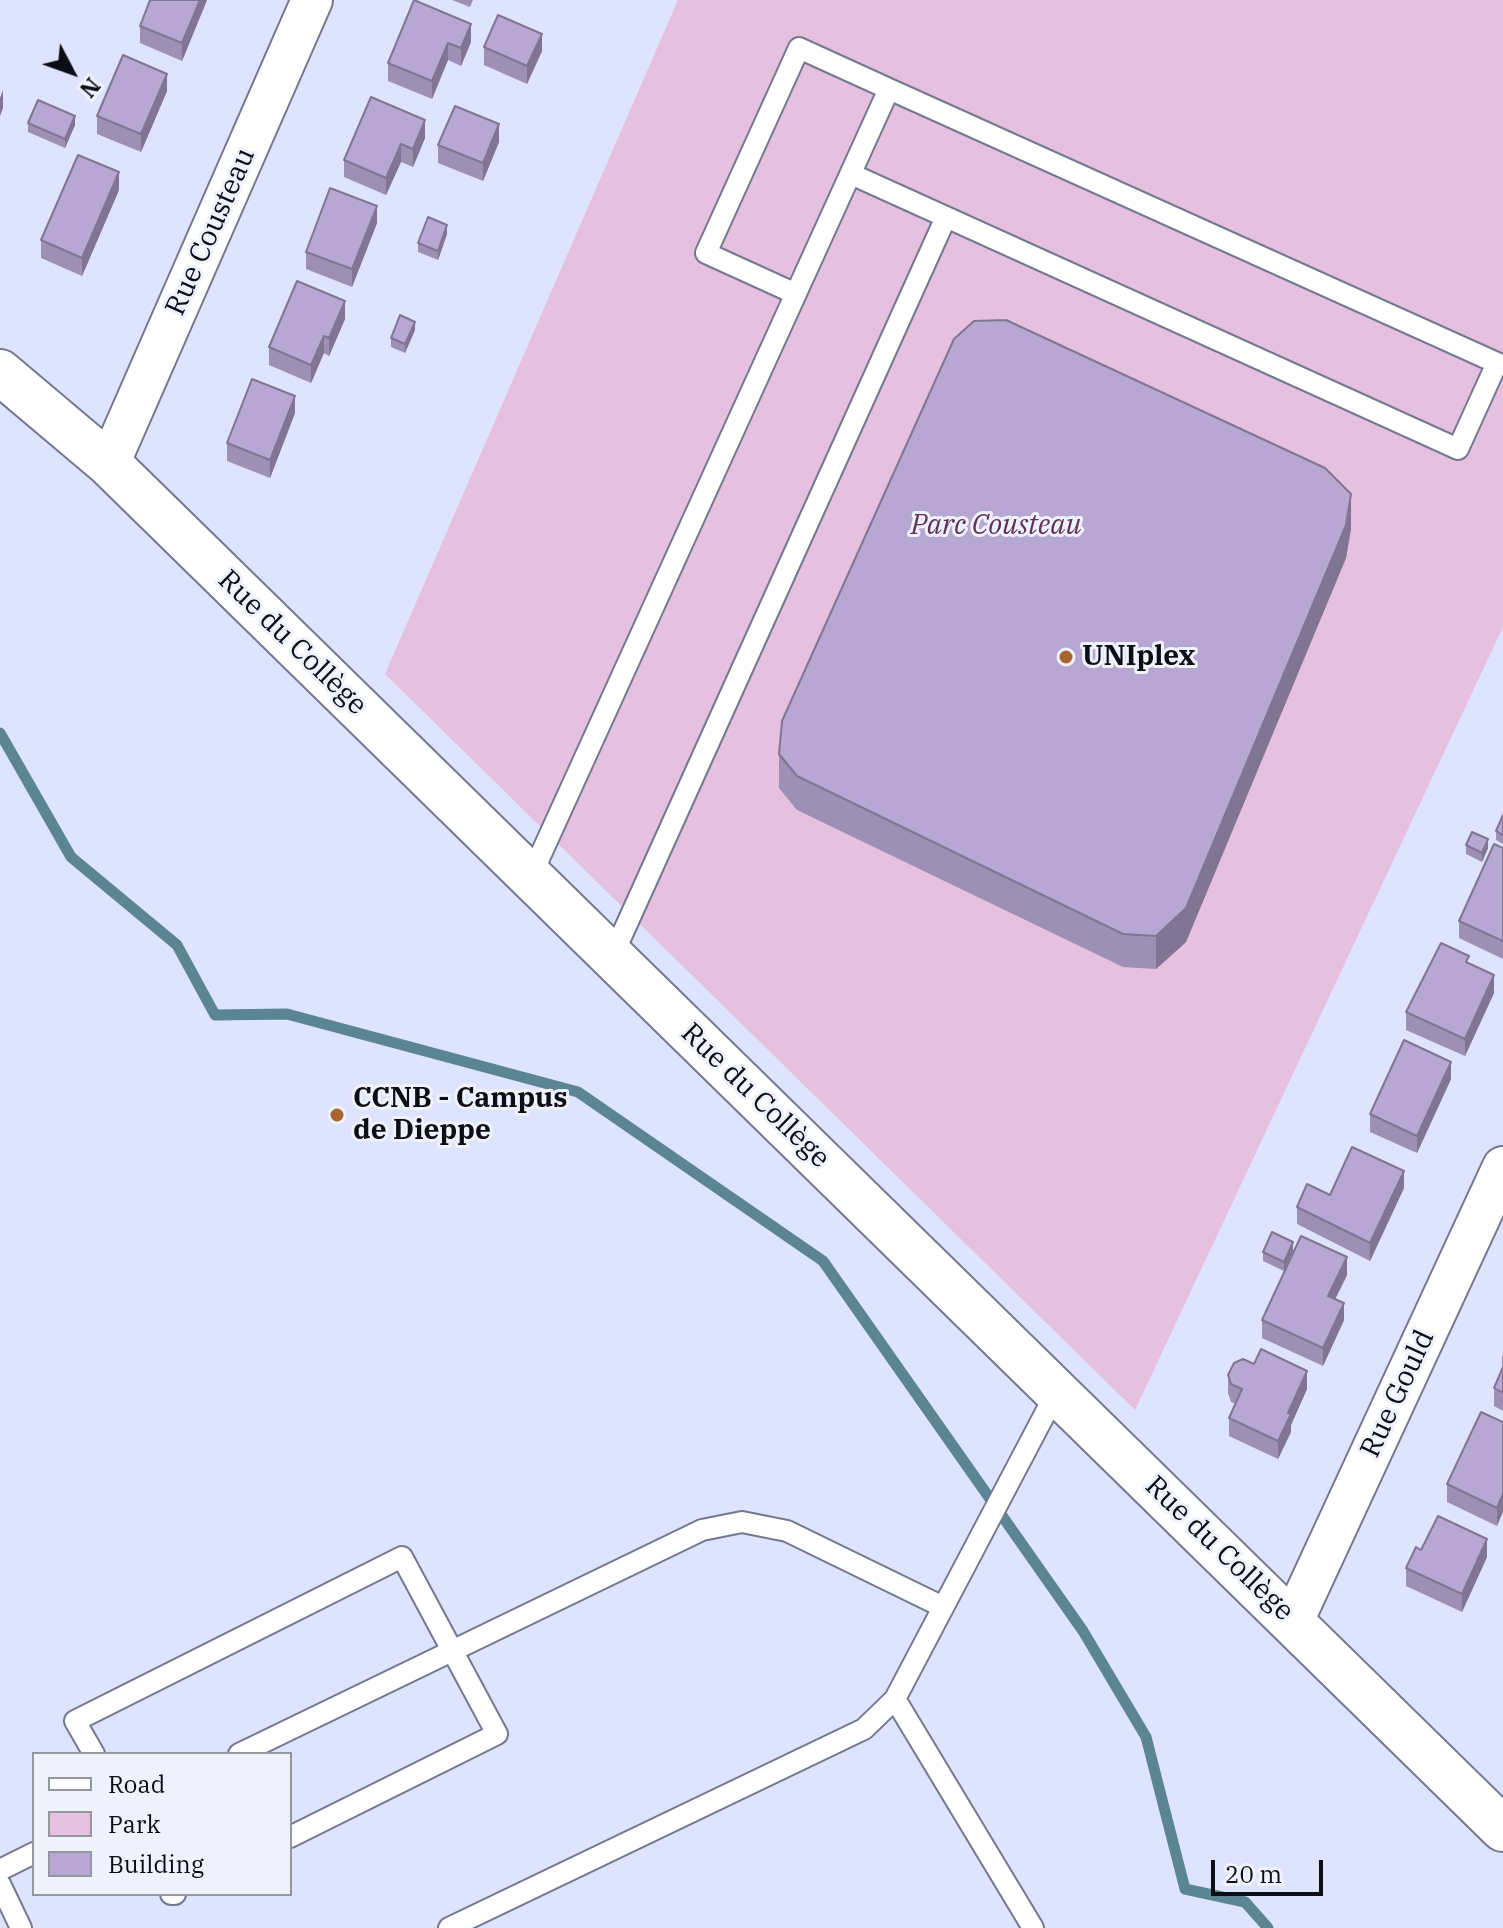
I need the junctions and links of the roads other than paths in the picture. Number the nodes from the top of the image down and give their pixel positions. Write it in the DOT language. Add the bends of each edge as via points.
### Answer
graph roads {
  1 [pos="312,0"];
  2 [pos="889,89"];
  3 [pos="851,174"];
  4 [pos="946,217"];
  5 [pos="796,294"];
  6 [pos="0,372"];
  7 [pos="109,464"];
  8 [pos="531,876"];
  9 [pos="612,957"];
  10 [pos="1503,1167"];
  11 [pos="1057,1391"];
  12 [pos="943,1607"];
  13 [pos="1293,1621"];
  14 [pos="453,1651"];
  15 [pos="895,1699"];
  16 [pos="93,1752"];
  17 [pos="243,1752"];
  18 [pos="1503,1829"];
  19 [pos="292,1836"];
  20 [pos="32,1854"];
  21 [pos="0,1870"];
  22 [pos="0,1884"];
  23 [pos="21,1928"];
  24 [pos="449,1928"];
  25 [pos="1033,1928"];
  1 -- 7 [label="street, Rue Cousteau"];
  2 -- 3 [label="lane"];
  2 -- 4 [label="lane" via="1497,363 1458,449"];
  2 -- 5 [label="lane" via="799,48 706,253"];
  3 -- 4 [label="lane"];
  3 -- 5 [label="lane"];
  4 -- 9 [label="lane"];
  5 -- 8 [label="lane"];
  6 -- 7 [label="street, Rue du Collège"];
  7 -- 8 [label="street, Rue du Collège"];
  8 -- 9 [label="street, Rue du Collège"];
  9 -- 11 [label="street, Rue du Collège"];
  10 -- 13 [label="street, Rue Gould"];
  11 -- 12 [label="lane"];
  11 -- 13 [label="street, Rue du Collège"];
  12 -- 14 [label="lane" via="787,1531 742,1522 702,1530"];
  12 -- 15 [label="lane"];
  13 -- 18 [label="street, Rue du Collège"];
  14 -- 16 [label="lane" via="402,1557 75,1721"];
  14 -- 17 [label="lane"];
  14 -- 19 [label="lane" via="497,1734"];
  15 -- 24 [label="lane" via="864,1729"];
  15 -- 25 [label="lane"];
  20 -- 21 [label="lane"];
  22 -- 23 [label="lane"];
}
